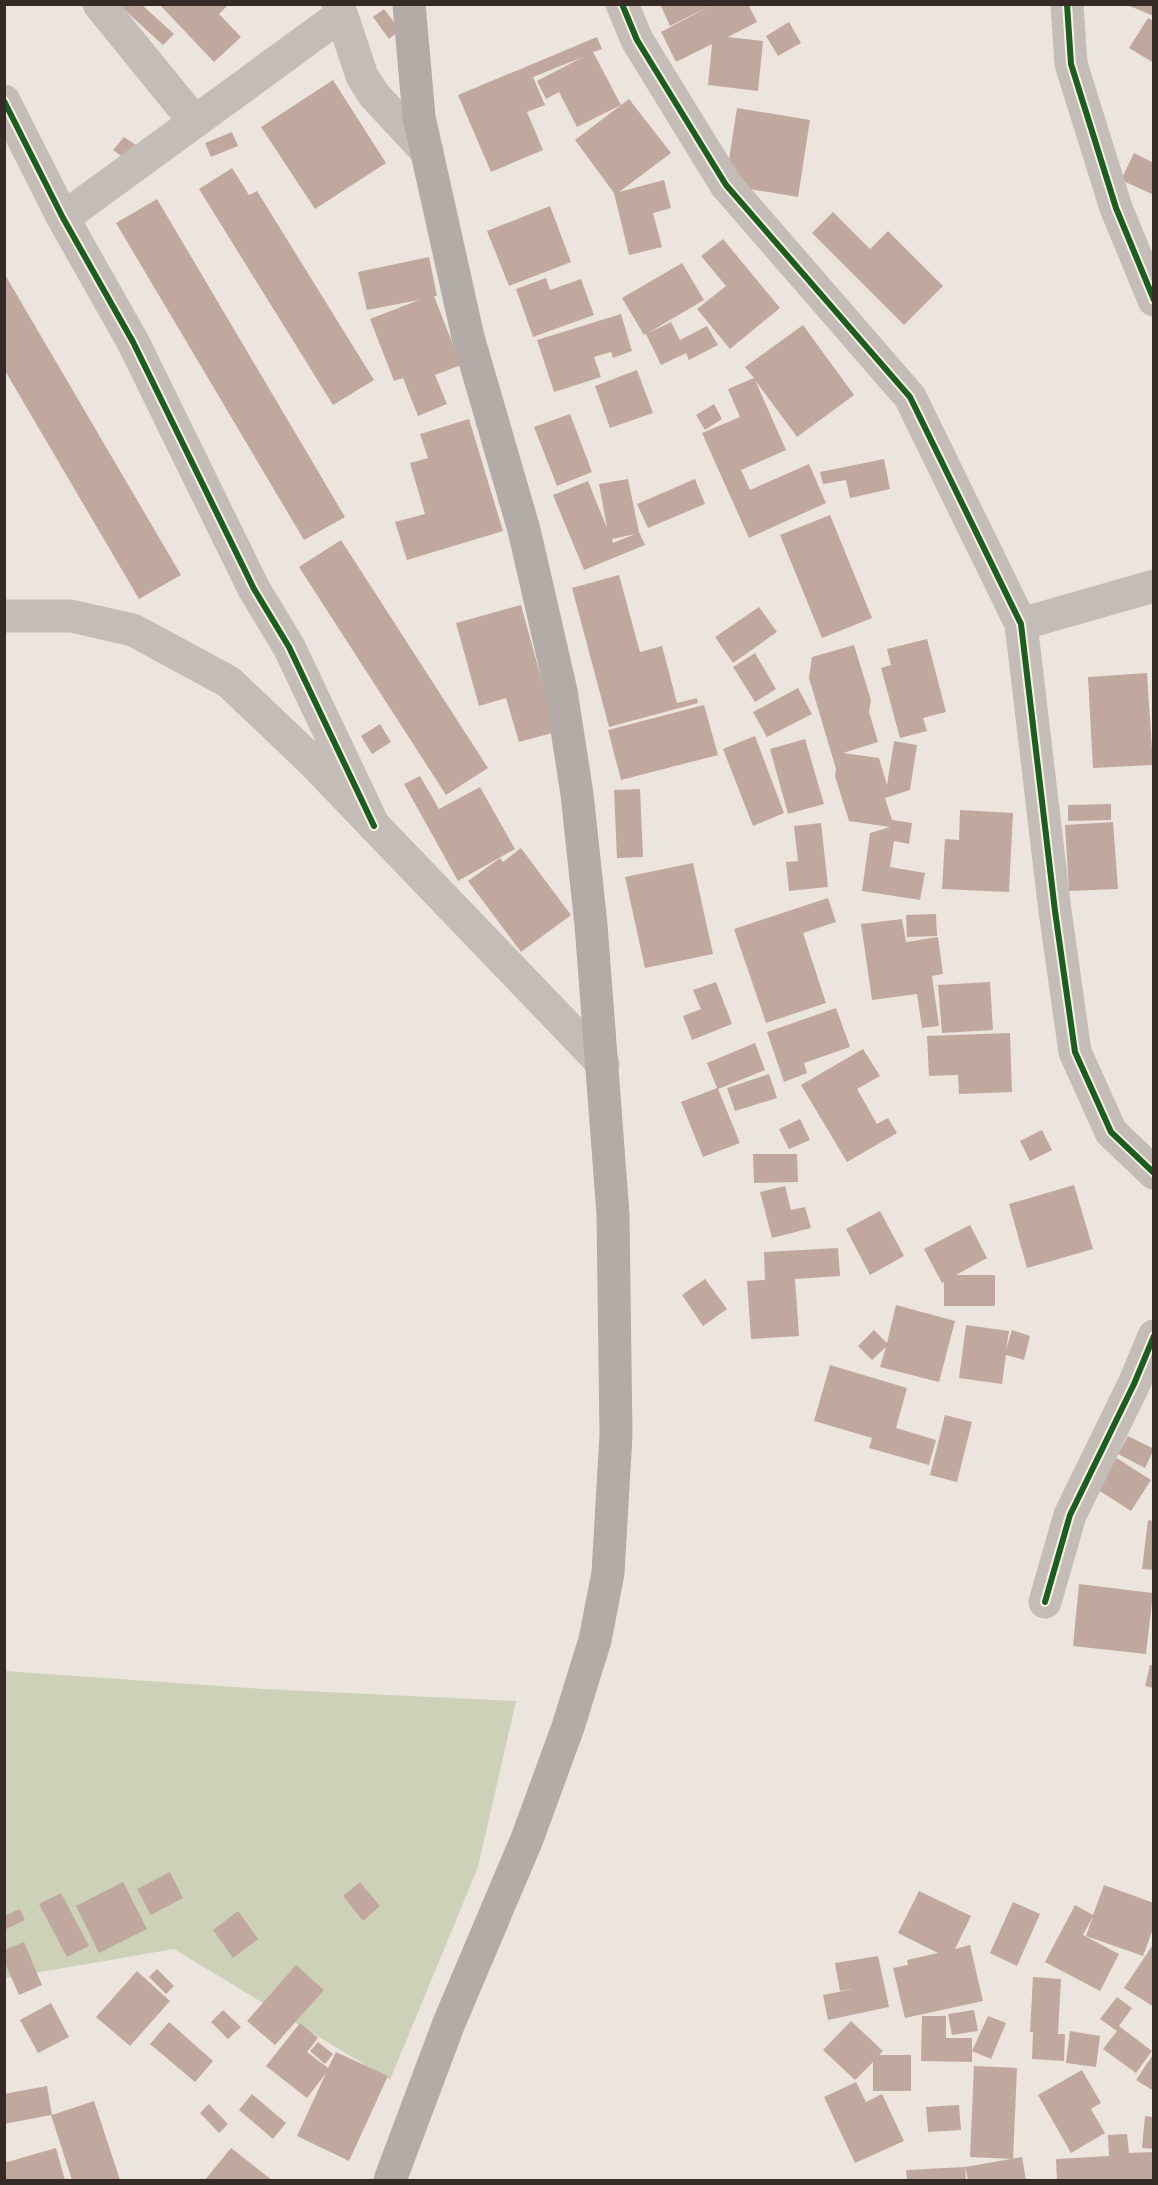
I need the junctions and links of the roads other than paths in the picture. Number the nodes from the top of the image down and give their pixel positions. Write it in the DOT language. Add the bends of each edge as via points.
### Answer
graph roads {
  1 [pos="99,4"];
  2 [pos="409,4"];
  3 [pos="622,4"];
  4 [pos="1067,4"];
  5 [pos="339,10"];
  6 [pos="6,104"];
  7 [pos="195,122"];
  8 [pos="427,152"];
  9 [pos="63,218"];
  10 [pos="1154,300"];
  11 [pos="1154,586"];
  12 [pos="4,616"];
  13 [pos="1021,624"];
  14 [pos="374,826"];
  15 [pos="603,1064"];
  16 [pos="1154,1173"];
  17 [pos="1154,1336"];
  18 [pos="1045,1602"];
  19 [pos="394,2178"];
  1 -- 7 [label="street"];
  2 -- 8 [label="main road" via="419,117"];
  3 -- 13 [label="street" via="637,40 726,185 910,397"];
  4 -- 10 [label="street" via="1071,64 1116,208"];
  5 -- 7 [label="street"];
  5 -- 8 [label="street" via="362,76 374,95"];
  6 -- 9 [label="street"];
  7 -- 9 [label="street"];
  8 -- 15 [label="main road" via="468,337 524,530 561,691 577,794"];
  9 -- 14 [label="street" via="133,342 254,589 289,648"];
  11 -- 13 [label="street"];
  12 -- 14 [label="street" via="71,616 132,630 229,682"];
  13 -- 16 [label="street" via="1075,1052 1111,1132"];
  14 -- 15 [label="street"];
  15 -- 19 [label="main road" via="613,1214 616,1356 608,1573 595,1640 568,1727 527,1839 449,2023"];
  17 -- 18 [label="street" via="1070,1515"];
}
